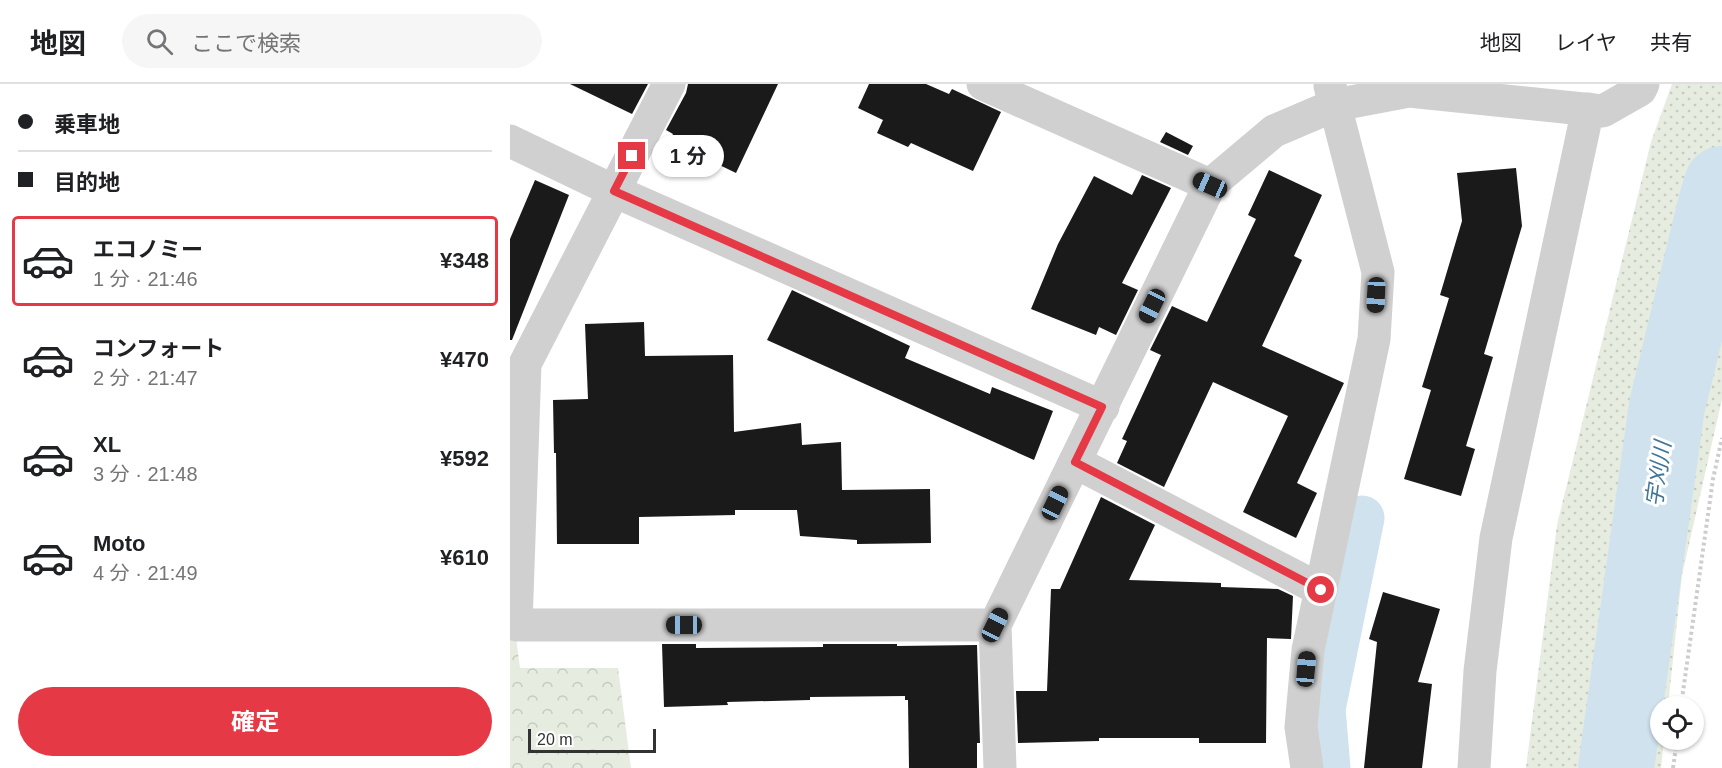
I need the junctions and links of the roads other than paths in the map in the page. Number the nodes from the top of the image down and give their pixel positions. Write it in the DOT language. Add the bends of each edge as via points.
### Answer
graph roads {
  1 [pos="669,84"];
  2 [pos="983,84"];
  3 [pos="1643,84"];
  4 [pos="1332,95"];
  5 [pos="1588,109"];
  6 [pos="510,141"];
  7 [pos="1210,185"];
  8 [pos="614,191"];
  9 [pos="1102,407"];
  10 [pos="1075,462"];
  11 [pos="1321,590"];
  12 [pos="995,625"];
  13 [pos="1000,768"];
  14 [pos="1307,768"];
  15 [pos="1474,768"];
  1 -- 8 [label="street"];
  2 -- 7 [label="street"];
  3 -- 5 [label="street" via="1640,90 1603,111"];
  4 -- 5 [label="street" via="1409,91"];
  4 -- 7 [label="street" via="1274,131"];
  4 -- 11 [label="street" via="1377,272 1374,339"];
  5 -- 15 [label="street" via="1496,538 1480,671"];
  6 -- 8 [label="street"];
  7 -- 9 [label="street"];
  8 -- 9 [label="street"];
  8 -- 12 [label="street" via="525,364 516,625"];
  9 -- 10 [label="street"];
  10 -- 11 [label="street"];
  10 -- 12 [label="street"];
  11 -- 14 [label="street" via="1308,650 1301,728"];
  12 -- 13 [label="street"];
}
